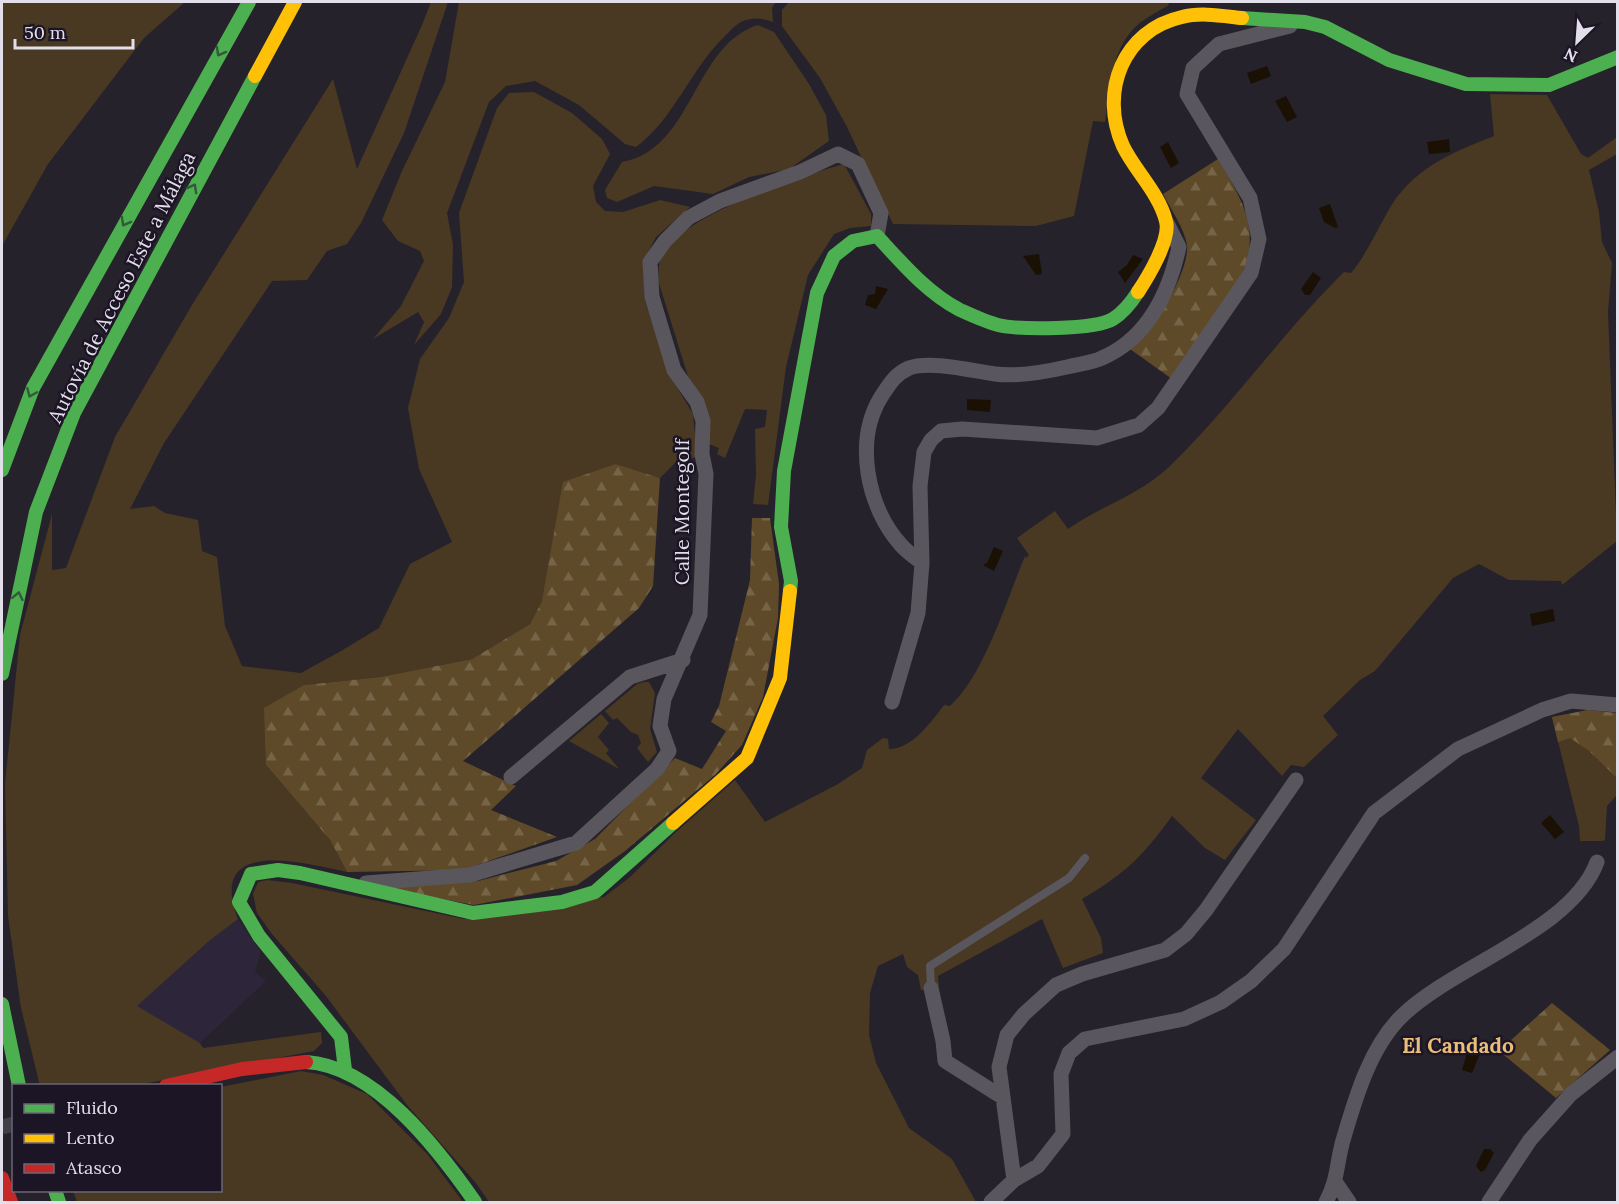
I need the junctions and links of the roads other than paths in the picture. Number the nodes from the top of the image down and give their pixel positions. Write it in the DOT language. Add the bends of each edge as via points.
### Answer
graph roads {
  1 [pos="242,2"];
  2 [pos="249,2"];
  3 [pos="295,2"];
  4 [pos="237,20"];
  5 [pos="1305,22"];
  6 [pos="1617,57"];
  7 [pos="1167,223"];
  8 [pos="877,236"];
  9 [pos="2,470"];
  10 [pos="922,563"];
  11 [pos="683,660"];
  12 [pos="2,674"];
  13 [pos="892,702"];
  14 [pos="1617,705"];
  15 [pos="511,777"];
  16 [pos="1296,780"];
  17 [pos="1085,858"];
  18 [pos="1597,862"];
  19 [pos="345,885"];
  20 [pos="931,988"];
  21 [pos="2,1004"];
  22 [pos="1617,1057"];
  23 [pos="345,1070"];
  24 [pos="20,1084"];
  25 [pos="176,1084"];
  26 [pos="1002,1097"];
  27 [pos="2,1178"];
  28 [pos="1014,1180"];
  29 [pos="1336,1183"];
  30 [pos="11,1203"];
  31 [pos="475,1203"];
  32 [pos="991,1203"];
  33 [pos="1326,1203"];
  34 [pos="1349,1203"];
  35 [pos="1489,1203"];
  1 -- 4 [label="main road"];
  2 -- 4 [label="main road, Autovía de Acceso Este a Málaga"];
  12 -- 3 [label="main road, Autovía de Acceso Este a Málaga, one-way" via="36,512 74,413"];
  4 -- 9 [label="main road, Autovía de Acceso Este a Málaga, one-way" via="33,388"];
  5 -- 6 [label="main road" via="1325,27 1389,60 1466,84 1549,85"];
  5 -- 7 [label="main road" via="1184,16 1155,26 1125,55 1114,92 1116,126"];
  5 -- 10 [label="street" via="1219,44 1193,68 1187,94 1250,198 1259,238 1251,273 1231,306 1158,408 1138,425 1097,438 941,431 924,452 920,486"];
  7 -- 8 [label="main road" via="1159,255 1129,306 1111,320 1052,328 998,325 958,309 915,277"];
  7 -- 10 [label="street" via="1179,247 1173,274 1155,313 1132,340 1101,358 1047,371 999,374 933,366 910,368 892,379 872,412 865,462 878,509 901,545"];
  8 -- 11 [label="street, Calle Montegolf" via="881,213 858,164 838,154 720,201 688,218 650,262 652,297 674,370 697,402 703,421 706,474 700,615"];
  8 -- 19 [label="main road" via="853,241 834,256 818,293 784,471 781,526 791,581 780,678 747,758 595,892 562,902 473,913"];
  10 -- 13 [label="street" via="918,613"];
  11 -- 15 [label="street" via="630,677"];
  11 -- 19 [label="street, Calle Montegolf" via="664,699 660,726 669,751 657,769 576,843 470,875"];
  14 -- 28 [label="street" via="1571,702 1542,710 1458,749 1374,813 1284,949 1251,981 1221,1002 1184,1019 1085,1039 1069,1053 1061,1074 1063,1134 1038,1166"];
  16 -- 26 [label="street" via="1186,934 1165,950 1056,985 1024,1014 1007,1035 999,1067"];
  17 -- 20 [label="lane" via="1069,878 930,966"];
  18 -- 29 [label="street" via="1590,879 1570,902 1448,981 1402,1016 1375,1052 1343,1138"];
  19 -- 23 [label="main road" via="278,870 251,874 239,902 259,936 342,1037"];
  20 -- 26 [label="street" via="945,1061"];
  21 -- 24 [label="main road"];
  22 -- 35 [label="street" via="1571,1094 1530,1140"];
  23 -- 25 [label="main road" via="319,1063 277,1064"];
  23 -- 31 [label="main road" via="369,1086 418,1133"];
  26 -- 28 [label="street"];
  27 -- 30 [label="main road"];
  28 -- 32 [label="street"];
  29 -- 33 [label="street"];
  29 -- 34 [label="street"];
}
